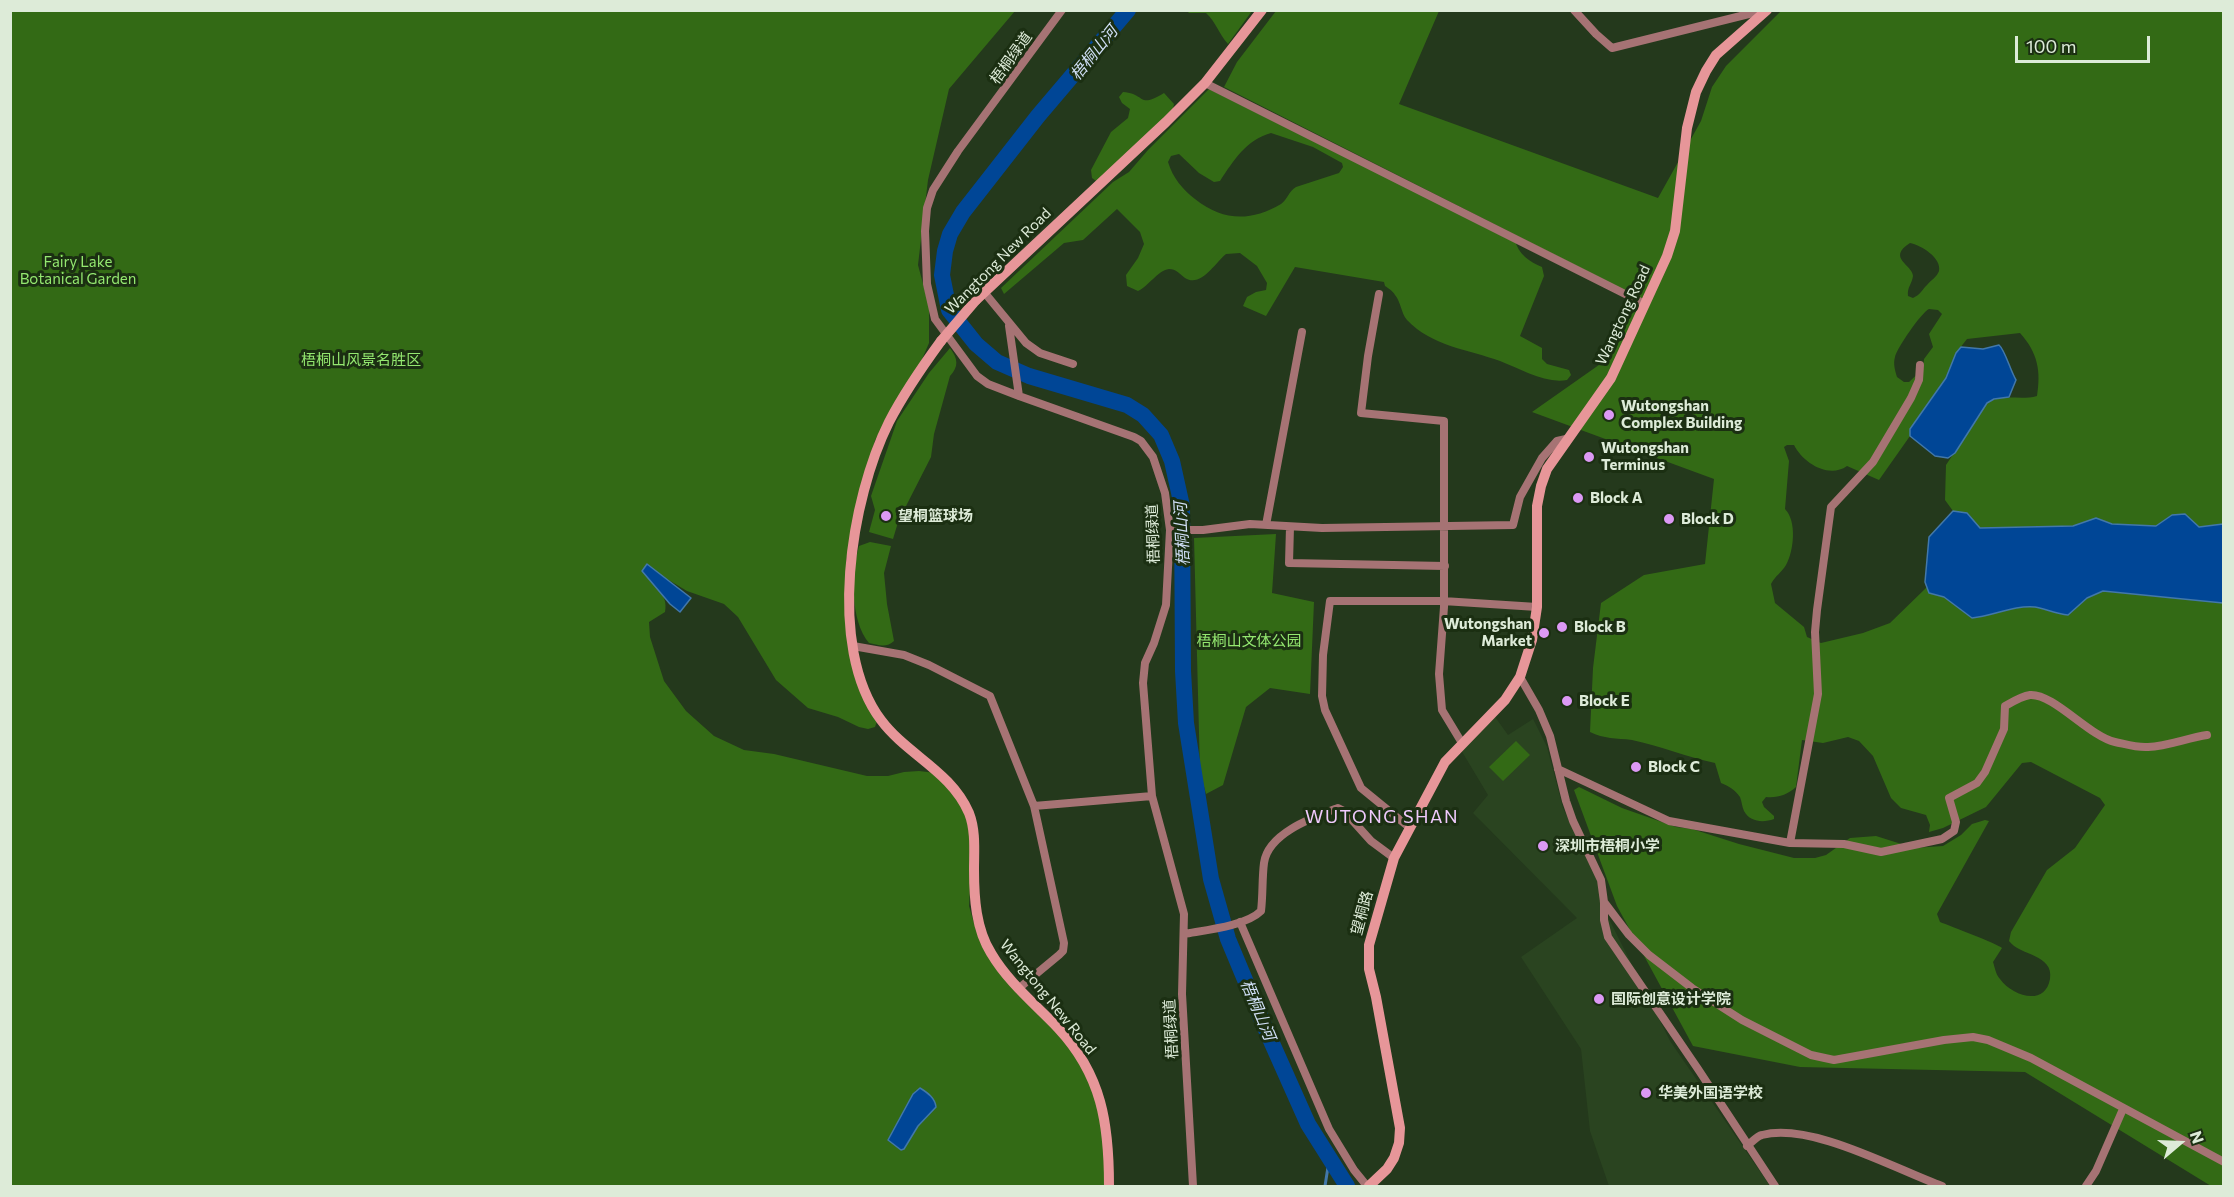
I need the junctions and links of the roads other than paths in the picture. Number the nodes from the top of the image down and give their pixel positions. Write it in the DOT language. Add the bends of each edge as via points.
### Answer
graph roads {
  1 [pos="1062,10"];
  2 [pos="1262,10"];
  3 [pos="1574,10"];
  4 [pos="1766,10"];
  5 [pos="1205,83"];
  6 [pos="1379,294"];
  7 [pos="980,296"];
  8 [pos="1643,303"];
  9 [pos="1009,324"];
  10 [pos="1302,332"];
  11 [pos="1073,364"];
  12 [pos="1920,366"];
  13 [pos="1019,396"];
  14 [pos="1566,439"];
  15 [pos="1266,525"];
  16 [pos="1290,527"];
  17 [pos="1445,527"];
  18 [pos="1172,530"];
  19 [pos="1445,566"];
  20 [pos="1444,601"];
  21 [pos="1537,607"];
  22 [pos="853,646"];
  23 [pos="1520,677"];
  24 [pos="2207,735"];
  25 [pos="1462,742"];
  26 [pos="1558,769"];
  27 [pos="1152,796"];
  28 [pos="1034,806"];
  29 [pos="1410,828"];
  30 [pos="1790,843"];
  31 [pos="1394,858"];
  32 [pos="1604,902"];
  33 [pos="1237,923"];
  34 [pos="1184,934"];
  35 [pos="1018,989"];
  36 [pos="2123,1109"];
  37 [pos="1747,1146"];
  38 [pos="2223,1162"];
  39 [pos="1109,1186"];
  40 [pos="1193,1186"];
  41 [pos="1368,1186"];
  42 [pos="1775,1186"];
  43 [pos="1942,1186"];
  44 [pos="2086,1186"];
  1 -- 13 [label="street, 梧桐绿道" via="958,151 933,189 927,208 926,275 935,319 977,376"];
  2 -- 5 [label="street, Wangtong New Road"];
  3 -- 4 [label="street" via="1612,48"];
  4 -- 8 [label="street, Wangtong Road" via="1716,55 1696,92 1687,128 1675,231"];
  5 -- 7 [label="street, Wangtong New Road"];
  5 -- 8 [label="street"];
  6 -- 17 [label="street" via="1361,413 1444,421"];
  7 -- 9 [label="street"];
  7 -- 22 [label="street, Wangtong New Road, bridge" via="941,341 888,423 862,496 853,541 849,579"];
  8 -- 14 [label="street, Wangtong Road" via="1611,378"];
  9 -- 11 [label="street" via="1040,353"];
  9 -- 13 [label="street"];
  10 -- 15 [label="street"];
  12 -- 30 [label="street" via="1911,398 1873,462 1831,507 1815,632 1818,694"];
  13 -- 18 [label="street, 梧桐绿道" via="1141,441 1153,457"];
  14 -- 17 [label="street" via="1557,441 1542,458 1520,497 1513,525"];
  14 -- 21 [label="street, Wangtong Road" via="1547,469 1539,496"];
  15 -- 16 [label="street"];
  15 -- 18 [label="street"];
  16 -- 17 [label="street"];
  16 -- 19 [label="street" via="1289,563"];
  17 -- 19 [label="street"];
  18 -- 27 [label="street, 梧桐绿道" via="1166,605 1145,663 1143,683"];
  19 -- 20 [label="street"];
  20 -- 21 [label="street"];
  20 -- 25 [label="street" via="1439,674 1442,710"];
  20 -- 29 [label="street" via="1330,601 1327,618 1322,696 1325,710 1361,788"];
  21 -- 23 [label="street, Wangtong Road"];
  22 -- 28 [label="street" via="929,664 990,696"];
  22 -- 35 [label="street, Wangtong New Road" via="860,674 881,720 941,774 970,815 979,921 991,954"];
  23 -- 25 [label="street, 望桐路" via="1505,699"];
  23 -- 26 [label="street" via="1550,736"];
  24 -- 30 [label="street" via="2145,748 2112,742 2096,735 2074,716 2031,695 2005,706 2004,729 1984,772 1977,783 1949,798 1956,822 1954,831 1942,839 1881,852 1844,844"];
  25 -- 29 [label="street, 望桐路" via="1445,762"];
  26 -- 30 [label="street" via="1669,821"];
  26 -- 32 [label="street" via="1573,820 1601,880"];
  27 -- 28 [label="street"];
  27 -- 34 [label="street, 梧桐绿道" via="1184,914"];
  28 -- 35 [label="street" via="1064,943 1063,951"];
  29 -- 31 [label="street, 望桐路"];
  31 -- 33 [label="street" via="1338,808 1306,820 1270,848 1264,861 1261,911"];
  31 -- 41 [label="street, 望桐路" via="1369,945 1369,969 1396,1103 1399,1143 1387,1169"];
  32 -- 36 [label="street" via="1649,955 1692,988 1742,1020 1811,1055 1834,1060 1973,1037 2031,1058"];
  32 -- 37 [label="street" via="1608,937"];
  33 -- 34 [label="street"];
  33 -- 41 [label="street" via="1329,1129"];
  34 -- 40 [label="street, 梧桐绿道" via="1182,994"];
  35 -- 39 [label="street, Wangtong New Road" via="1070,1043 1093,1079 1108,1139"];
  36 -- 38 [label="street"];
  36 -- 44 [label="street"];
  37 -- 42 [label="street"];
  37 -- 43 [label="street" via="1760,1135 1788,1132 1877,1159"];
}
